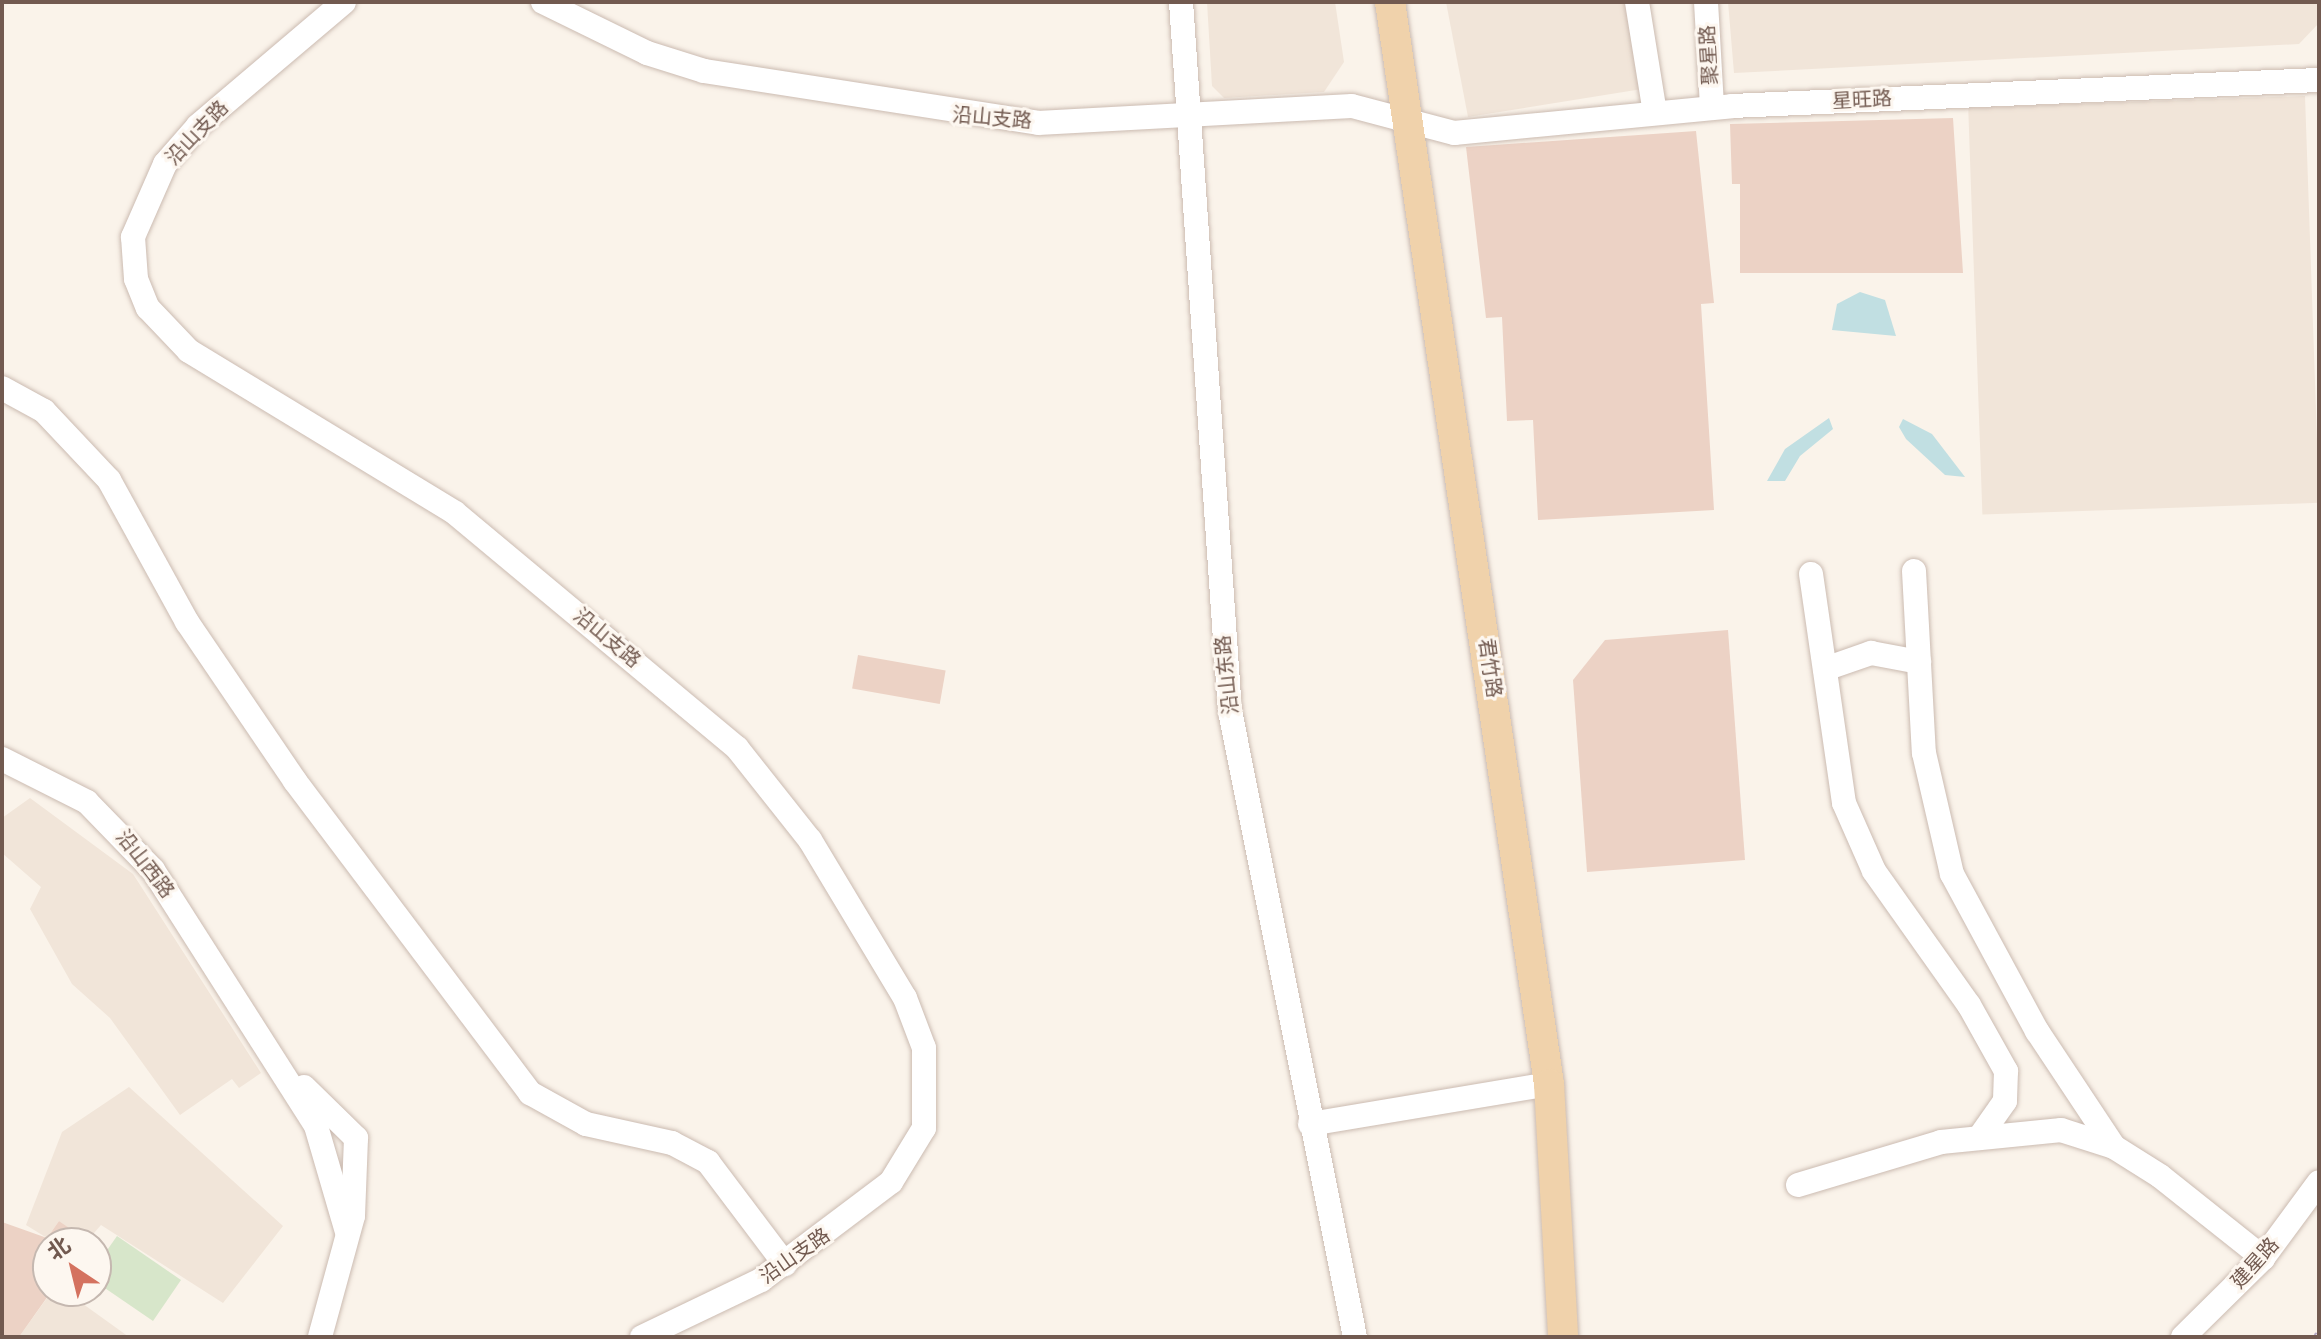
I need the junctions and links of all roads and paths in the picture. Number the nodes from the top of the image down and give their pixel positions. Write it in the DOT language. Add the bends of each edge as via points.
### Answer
graph roads {
  1 [pos="344,2"];
  2 [pos="543,2"];
  3 [pos="1181,2"];
  4 [pos="1390,2"];
  5 [pos="1637,2"];
  6 [pos="1706,2"];
  7 [pos="2319,80"];
  8 [pos="1712,107"];
  9 [pos="1655,113"];
  10 [pos="1186,119"];
  11 [pos="1407,124"];
  12 [pos="2,388"];
  13 [pos="1914,571"];
  14 [pos="1811,574"];
  15 [pos="1919,662"];
  16 [pos="1825,669"];
  17 [pos="2,759"];
  18 [pos="247,1012"];
  19 [pos="1549,1084"];
  20 [pos="1310,1124"];
  21 [pos="348,1126"];
  22 [pos="1981,1135"];
  23 [pos="322,1139"];
  24 [pos="2114,1147"];
  25 [pos="2319,1182"];
  26 [pos="1798,1185"];
  27 [pos="347,1232"];
  28 [pos="2263,1258"];
  29 [pos="785,1264"];
  30 [pos="320,1337"];
  31 [pos="642,1337"];
  32 [pos="1355,1337"];
  33 [pos="1563,1337"];
  34 [pos="2183,1337"];
  1 -- 29 [label="street, 沿山支路" via="198,126 165,164 136,221 139,292 189,351 391,468 467,523 712,724 797,821 905,998 924,1048 929,1090 924,1128 898,1174"];
  2 -- 10 [label="street, 沿山支路" via="670,63 752,81 1009,121"];
  3 -- 10 [label="street, 沿山东路"];
  4 -- 11 [label="main road, 君竹路"];
  5 -- 9 [label="street"];
  6 -- 8 [label="street, 聚星路"];
  7 -- 8 [label="street, 星旺路"];
  8 -- 9 [label="street, 星旺路"];
  9 -- 11 [label="street, 星旺路" via="1454,133"];
  10 -- 11 [label="street, 沿山支路" via="1352,106"];
  10 -- 20 [label="street, 沿山东路" via="1230,711"];
  11 -- 19 [label="main road, 君竹路"];
  12 -- 29 [label="street" via="44,411 109,480 187,622 295,781 530,1093 586,1124 672,1143 708,1162"];
  13 -- 15 [label="street"];
  14 -- 16 [label="street"];
  15 -- 16 [label="street" via="1871,653"];
  15 -- 24 [label="street" via="1924,753 1952,874 2037,1031"];
  16 -- 22 [label="street" via="1844,803 1874,871 1969,1005 2006,1071 2005,1101"];
  17 -- 18 [label="street, 沿山西路" via="63,787 126,836"];
  18 -- 21 [label="street, 沿山西路" via="315,1100"];
  18 -- 23 [label="street, 沿山西路"];
  19 -- 20 [label="street"];
  19 -- 33 [label="main road, 君竹路"];
  20 -- 32 [label="street, 沿山东路"];
  21 -- 23 [label="street" via="332,1124"];
  21 -- 27 [label="street, 沿山西路" via="357,1145"];
  22 -- 24 [label="street" via="2061,1130"];
  22 -- 26 [label="street"];
  23 -- 27 [label="street, 沿山西路"];
  24 -- 28 [label="street" via="2179,1188"];
  25 -- 28 [label="street, 建星路"];
  27 -- 30 [label="street, 沿山西路"];
  28 -- 34 [label="street, 建星路"];
  29 -- 31 [label="street, 沿山支路"];
}
